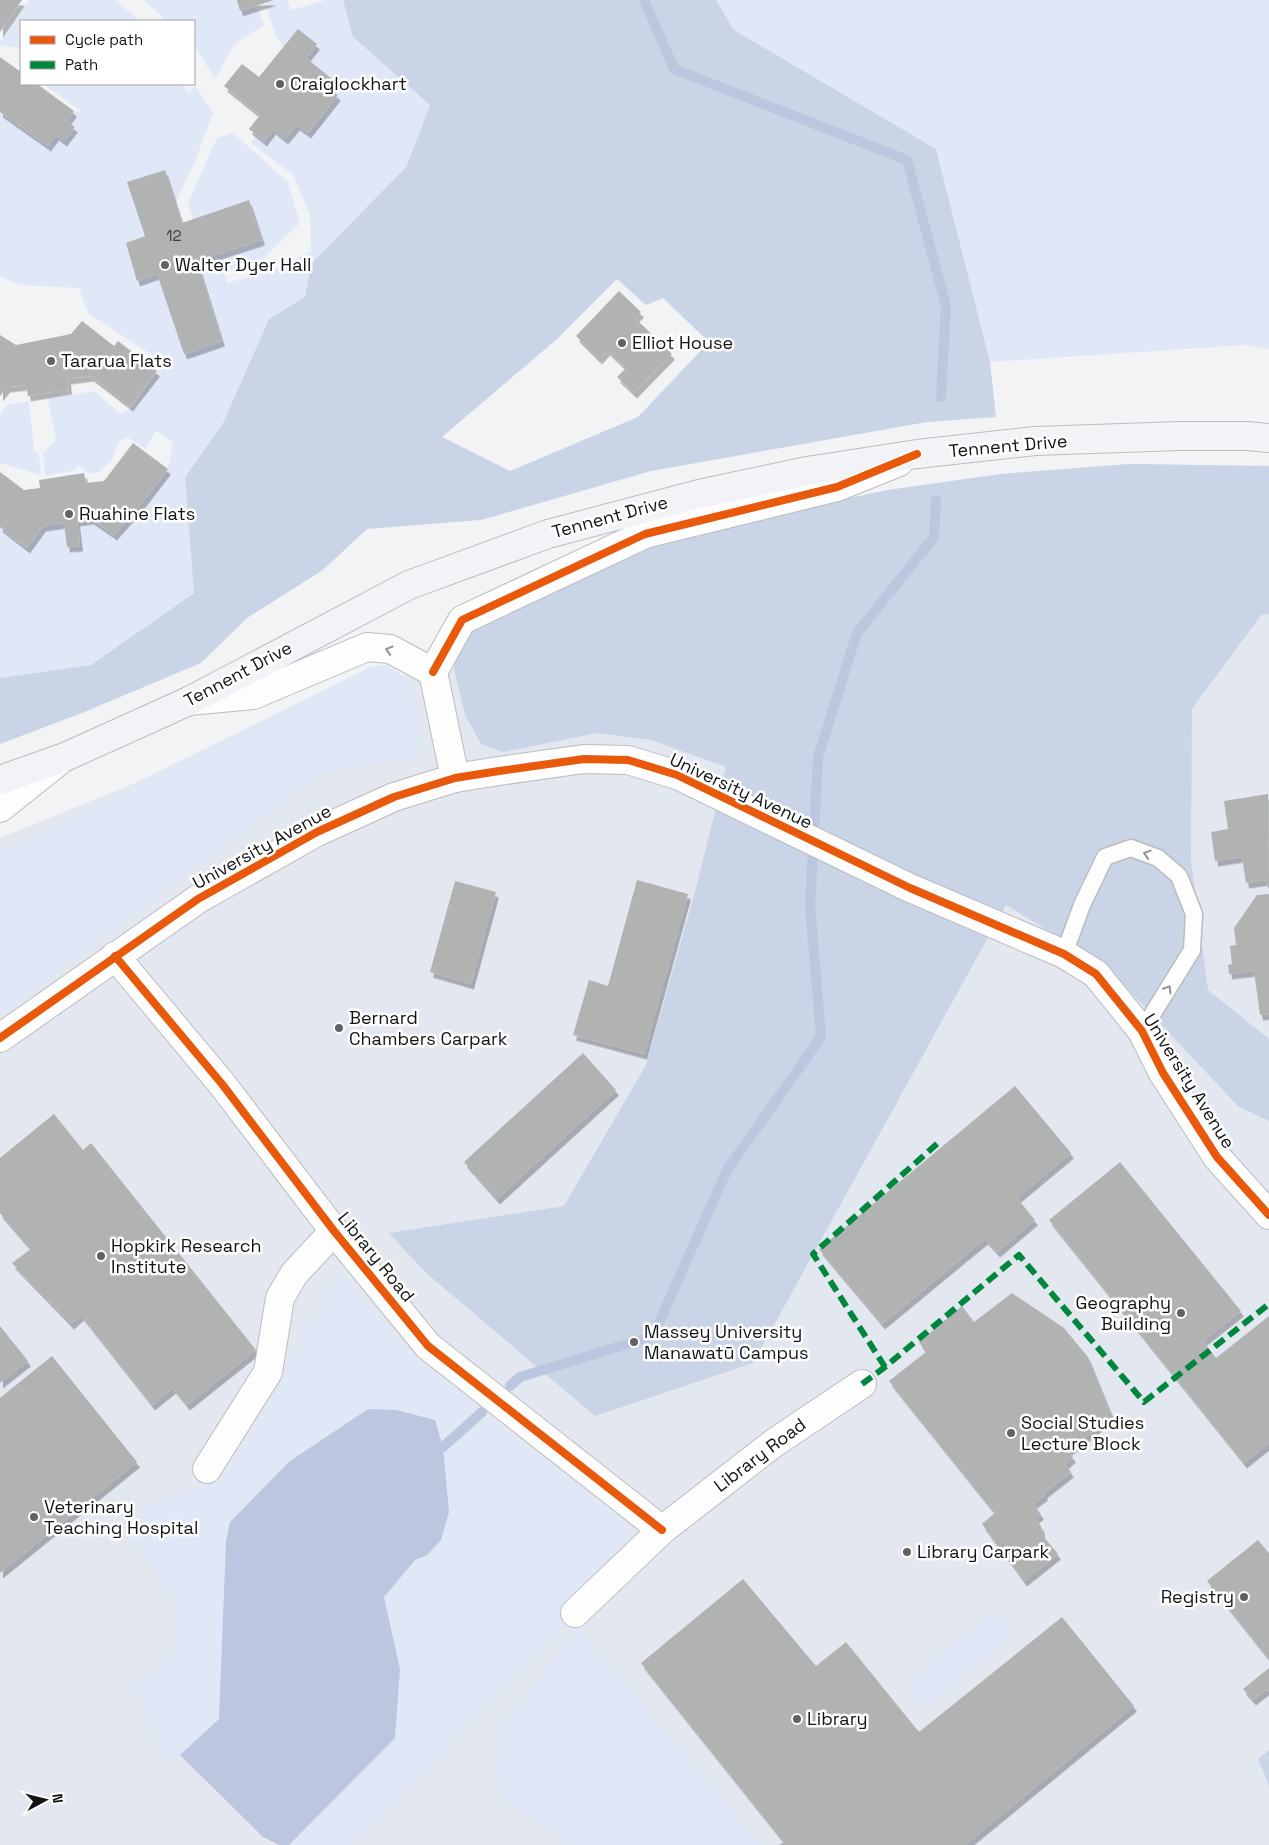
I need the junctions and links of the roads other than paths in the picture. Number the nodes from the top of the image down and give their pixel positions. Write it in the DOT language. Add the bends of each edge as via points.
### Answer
graph roads {
  1 [pos="1269,438"];
  2 [pos="917,454"];
  3 [pos="433,672"];
  4 [pos="189,700"];
  5 [pos="64,757"];
  6 [pos="455,778"];
  7 [pos="0,780"];
  8 [pos="0,808"];
  9 [pos="1064,954"];
  10 [pos="115,956"];
  11 [pos="1142,1031"];
  12 [pos="0,1038"];
  13 [pos="1269,1216"];
  14 [pos="334,1231"];
  15 [pos="862,1384"];
  16 [pos="207,1469"];
  17 [pos="662,1530"];
  18 [pos="575,1613"];
  1 -- 2 [label="main road, Tennent Drive" via="1180,436 1035,441"];
  2 -- 3 [label="street" via="837,487 645,534 462,620"];
  2 -- 4 [label="main road, Tennent Drive" via="807,470 699,494 548,534 409,584"];
  3 -- 4 [label="street, one-way" via="390,649 367,647 253,696"];
  3 -- 6 [label="street"];
  4 -- 5 [label="main road, Tennent Drive"];
  5 -- 7 [label="main road, Tennent Drive"];
  5 -- 8 [label="street"];
  6 -- 9 [label="street, University Avenue" via="584,759 628,760 677,775 910,888"];
  6 -- 10 [label="street, University Avenue" via="394,796 317,832 198,899"];
  9 -- 11 [label="street, University Avenue" via="1096,974"];
  11 -- 9 [label="lane, one-way" via="1192,950 1194,914 1179,876 1158,858 1130,848 1106,857 1082,905"];
  10 -- 12 [label="street, University Avenue"];
  10 -- 14 [label="street, Library Road" via="222,1084"];
  11 -- 13 [label="street, University Avenue" via="1163,1073 1217,1157"];
  14 -- 16 [label="street" via="294,1274 280,1298 268,1372"];
  14 -- 17 [label="street, Library Road" via="428,1346"];
  15 -- 17 [label="street, Library Road" via="774,1443"];
  17 -- 18 [label="street, Library Road"];
}
